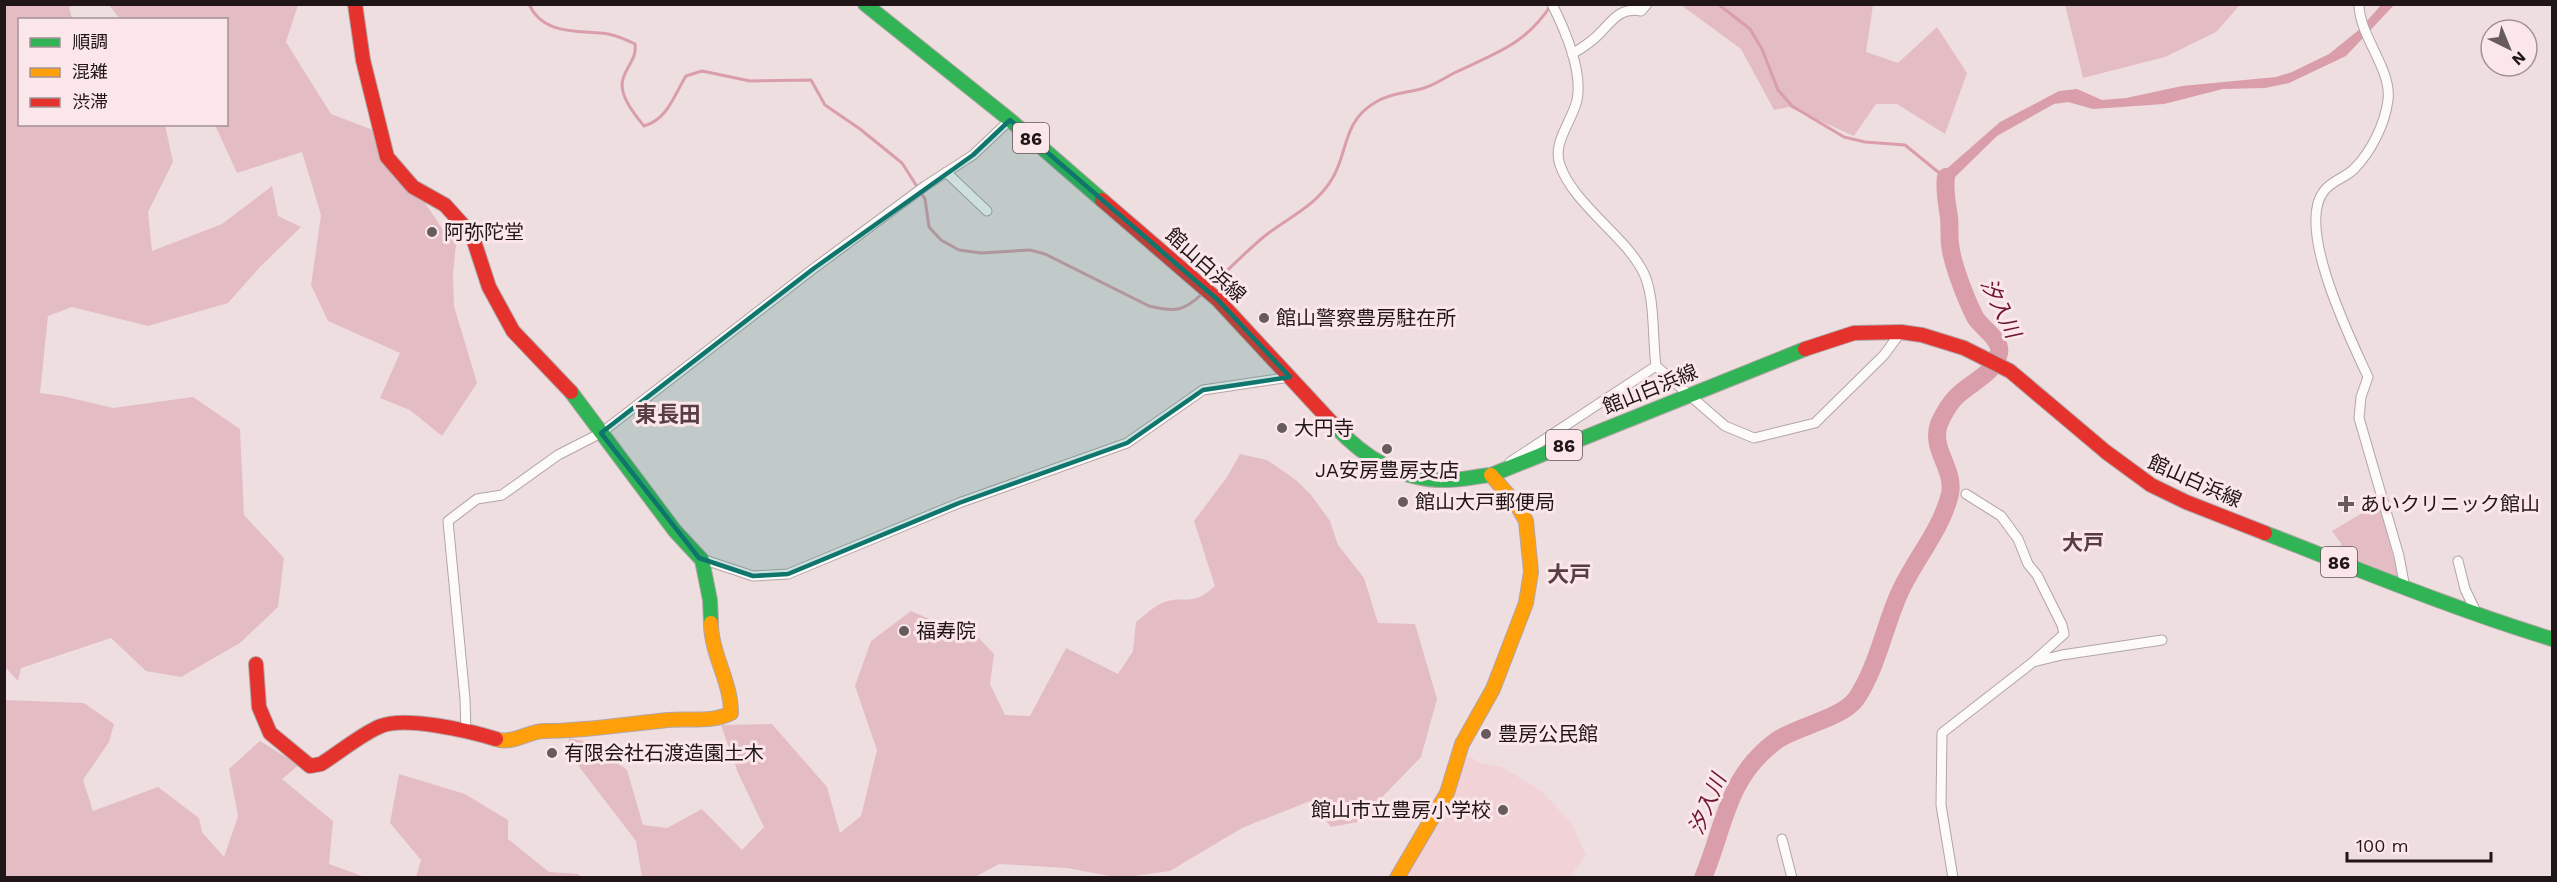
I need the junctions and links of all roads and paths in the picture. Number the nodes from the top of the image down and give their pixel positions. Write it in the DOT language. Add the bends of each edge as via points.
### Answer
graph roads {
  1 [pos="356,4"];
  2 [pos="865,4"];
  3 [pos="1552,4"];
  4 [pos="1647,4"];
  5 [pos="2359,4"];
  6 [pos="1572,54"];
  7 [pos="1010,120"];
  8 [pos="946,172"];
  9 [pos="987,211"];
  10 [pos="1901,332"];
  11 [pos="1656,366"];
  12 [pos="1290,377"];
  13 [pos="1689,395"];
  14 [pos="601,433"];
  15 [pos="1491,475"];
  16 [pos="1966,494"];
  17 [pos="699,558"];
  18 [pos="2458,561"];
  19 [pos="2404,588"];
  20 [pos="2477,615"];
  21 [pos="2553,639"];
  22 [pos="2162,640"];
  23 [pos="2033,662"];
  24 [pos="256,664"];
  25 [pos="466,732"];
  26 [pos="1782,839"];
  27 [pos="1397,878"];
  28 [pos="1792,878"];
  29 [pos="1953,878"];
  1 -- 14 [label="main road" via="363,60 387,157 413,187 445,206 472,235 489,287 513,331 570,390"];
  2 -- 7 [label="main road, 館山白浜線 / 86"];
  3 -- 6 [label="street"];
  4 -- 6 [label="street" via="1641,11 1630,9 1617,15 1599,35"];
  5 -- 19 [label="street" via="2389,98 2385,117 2369,149 2353,170 2325,189 2319,200 2316,227 2328,282 2368,377 2359,418 2399,556"];
  6 -- 11 [label="street" via="1577,101 1560,141 1560,165 1596,216 1642,269 1648,288"];
  7 -- 8 [label="street" via="973,155"];
  7 -- 12 [label="main road, 館山白浜線 / 86" via="1218,300"];
  8 -- 9 [label="street"];
  8 -- 14 [label="street"];
  10 -- 13 [label="main road, 館山白浜線 / 86" via="1854,333"];
  10 -- 13 [label="street" via="1884,355 1815,423 1754,438 1725,426"];
  10 -- 19 [label="main road, 館山白浜線 / 86" via="1922,334 1964,348 2010,371 2106,453 2151,485"];
  11 -- 13 [label="street"];
  11 -- 15 [label="street"];
  12 -- 15 [label="main road, 館山白浜線 / 86" via="1353,446 1384,467 1441,480"];
  12 -- 17 [label="street" via="1203,390 1127,443 959,503 798,571 753,576"];
  13 -- 15 [label="main road, 館山白浜線 / 86"];
  14 -- 17 [label="main road"];
  14 -- 25 [label="street" via="558,455 502,495 477,499 448,521"];
  15 -- 27 [label="main road" via="1526,521 1531,572 1526,603 1493,689 1462,744 1447,793"];
  16 -- 23 [label="street" via="2001,516 2018,539 2062,625 2064,634"];
  17 -- 25 [label="main road" via="710,600 711,639 731,696 732,713 722,718 536,731 504,742"];
  18 -- 20 [label="street"];
  19 -- 20 [label="main road, 館山白浜線 / 86"];
  20 -- 21 [label="main road, 館山白浜線 / 86"];
  22 -- 23 [label="street"];
  23 -- 29 [label="street" via="1942,733 1941,805"];
  24 -- 25 [label="main road" via="259,707 270,733 310,766 321,764 381,726 403,722"];
  26 -- 28 [label="street"];
}
